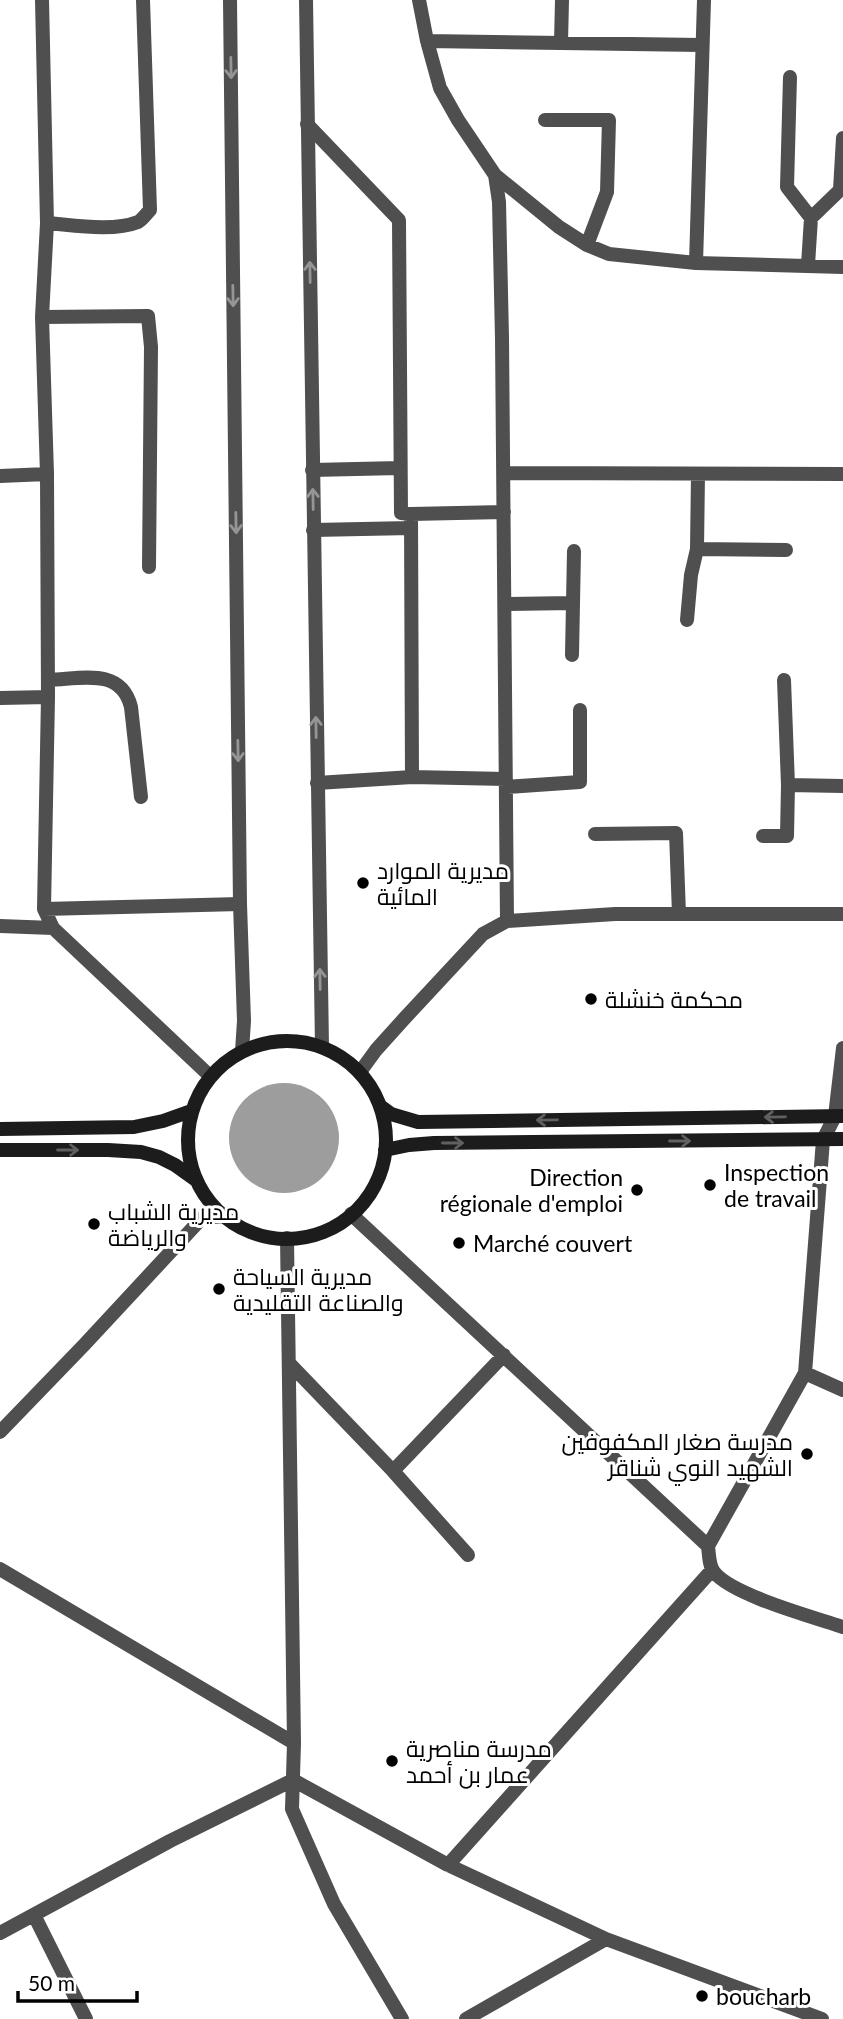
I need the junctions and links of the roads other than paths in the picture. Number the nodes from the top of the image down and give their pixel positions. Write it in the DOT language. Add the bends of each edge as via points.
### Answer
graph roads {
  1 [pos="42,0"];
  2 [pos="143,0"];
  3 [pos="230,0"];
  4 [pos="306,0"];
  5 [pos="419,0"];
  6 [pos="562,0"];
  7 [pos="704,0"];
  8 [pos="427,41"];
  9 [pos="561,43"];
  10 [pos="701,45"];
  11 [pos="790,77"];
  12 [pos="545,120"];
  13 [pos="307,124"];
  14 [pos="843,138"];
  15 [pos="495,174"];
  16 [pos="811,218"];
  17 [pos="47,223"];
  18 [pos="587,244"];
  19 [pos="696,263"];
  20 [pos="808,265"];
  21 [pos="843,267"];
  22 [pos="42,317"];
  23 [pos="400,468"];
  24 [pos="312,470"];
  25 [pos="504,473"];
  26 [pos="47,474"];
  27 [pos="698,474"];
  28 [pos="843,474"];
  29 [pos="0,476"];
  30 [pos="504,512"];
  31 [pos="406,521"];
  32 [pos="313,530"];
  33 [pos="698,549"];
  34 [pos="786,550"];
  35 [pos="574,551"];
  36 [pos="149,567"];
  37 [pos="573,603"];
  38 [pos="505,604"];
  39 [pos="687,620"];
  40 [pos="572,654"];
  41 [pos="49,680"];
  42 [pos="784,680"];
  43 [pos="0,698"];
  44 [pos="48,698"];
  45 [pos="580,710"];
  46 [pos="412,777"];
  47 [pos="317,783"];
  48 [pos="506,783"];
  49 [pos="788,785"];
  50 [pos="843,786"];
  51 [pos="141,797"];
  52 [pos="595,834"];
  53 [pos="763,836"];
  54 [pos="240,904"];
  55 [pos="44,909"];
  56 [pos="679,914"];
  57 [pos="843,914"];
  58 [pos="507,921"];
  59 [pos="0,926"];
  60 [pos="53,928"];
  61 [pos="322,1047"];
  62 [pos="843,1048"];
  63 [pos="242,1051"];
  64 [pos="360,1072"];
  65 [pos="210,1076"];
  66 [pos="380,1106"];
  67 [pos="191,1111"];
  68 [pos="839,1116"];
  69 [pos="0,1129"];
  70 [pos="843,1139"];
  71 [pos="823,1140"];
  72 [pos="0,1150"];
  73 [pos="385,1150"];
  74 [pos="196,1180"];
  75 [pos="351,1214"];
  76 [pos="224,1216"];
  77 [pos="287,1238"];
  78 [pos="504,1355"];
  79 [pos="290,1364"];
  80 [pos="805,1373"];
  81 [pos="843,1390"];
  82 [pos="0,1432"];
  83 [pos="393,1471"];
  84 [pos="708,1546"];
  85 [pos="468,1555"];
  86 [pos="0,1569"];
  87 [pos="712,1570"];
  88 [pos="843,1627"];
  89 [pos="295,1743"];
  90 [pos="293,1780"];
  91 [pos="448,1865"];
  92 [pos="34,1915"];
  93 [pos="0,1933"];
  94 [pos="606,1939"];
  95 [pos="86,2019"];
  96 [pos="402,2019"];
  97 [pos="466,2019"];
  98 [pos="822,2019"];
  1 -- 17 [label="street"];
  2 -- 17 [label="street" via="150,210 141,221 110,227"];
  3 -- 54 [label="street, one-way"];
  4 -- 13 [label="street"];
  5 -- 8 [label="street"];
  6 -- 9 [label="street"];
  7 -- 10 [label="street"];
  8 -- 9 [label="street"];
  8 -- 15 [label="street" via="440,88"];
  9 -- 10 [label="street"];
  10 -- 19 [label="street"];
  11 -- 16 [label="street" via="787,187"];
  12 -- 18 [label="street" via="609,120 607,192"];
  13 -- 23 [label="street" via="399,220"];
  24 -- 13 [label="street, one-way"];
  14 -- 16 [label="street" via="839,190"];
  15 -- 18 [label="street"];
  15 -- 25 [label="street"];
  16 -- 20 [label="street"];
  17 -- 22 [label="street"];
  18 -- 19 [label="street" via="608,254"];
  19 -- 20 [label="street"];
  20 -- 21 [label="street"];
  22 -- 26 [label="street"];
  22 -- 36 [label="street" via="148,316"];
  23 -- 24 [label="street"];
  23 -- 31 [label="street"];
  32 -- 24 [label="street, one-way"];
  25 -- 27 [label="street"];
  25 -- 30 [label="street"];
  26 -- 29 [label="street"];
  26 -- 41 [label="street"];
  27 -- 28 [label="street"];
  27 -- 33 [label="street"];
  30 -- 31 [label="street"];
  30 -- 38 [label="street"];
  31 -- 32 [label="street"];
  31 -- 46 [label="street"];
  47 -- 32 [label="street, one-way"];
  33 -- 34 [label="street"];
  33 -- 39 [label="street"];
  35 -- 37 [label="street"];
  37 -- 38 [label="street"];
  37 -- 40 [label="street"];
  38 -- 48 [label="street"];
  41 -- 44 [label="street"];
  41 -- 51 [label="street" via="102,678 122,688 131,707"];
  42 -- 49 [label="street"];
  43 -- 44 [label="street"];
  44 -- 55 [label="street"];
  45 -- 48 [label="street" via="580,782"];
  46 -- 47 [label="street"];
  46 -- 48 [label="street"];
  61 -- 47 [label="street, one-way"];
  48 -- 58 [label="street"];
  49 -- 50 [label="street"];
  49 -- 53 [label="street" via="786,836"];
  52 -- 56 [label="street" via="676,833"];
  54 -- 55 [label="street"];
  54 -- 63 [label="street"];
  55 -- 60 [label="street"];
  56 -- 57 [label="street"];
  56 -- 58 [label="street"];
  58 -- 64 [label="street" via="483,934"];
  59 -- 60 [label="street"];
  60 -- 65 [label="street"];
  61 -- 63 [label="main road" via="268,1042"];
  61 -- 64 [label="main road"];
  62 -- 68 [label="street"];
  63 -- 65 [label="main road"];
  64 -- 66 [label="main road"];
  65 -- 67 [label="main road"];
  68 -- 66 [label="main road, one-way" via="418,1122"];
  66 -- 73 [label="main road"];
  67 -- 69 [label="main road" via="134,1127"];
  67 -- 74 [label="main road" via="189,1156"];
  68 -- 71 [label="street"];
  70 -- 71 [label="main road"];
  73 -- 71 [label="main road, one-way" via="434,1143"];
  71 -- 80 [label="street"];
  72 -- 74 [label="main road, one-way" via="141,1152 167,1161"];
  73 -- 75 [label="main road" via="374,1185"];
  74 -- 76 [label="main road"];
  75 -- 77 [label="main road" via="310,1236"];
  75 -- 78 [label="street"];
  76 -- 77 [label="main road" via="265,1236"];
  76 -- 82 [label="street" via="202,1218"];
  77 -- 79 [label="street"];
  78 -- 83 [label="street"];
  78 -- 84 [label="street"];
  79 -- 83 [label="street"];
  79 -- 89 [label="street"];
  80 -- 81 [label="street"];
  80 -- 84 [label="street"];
  83 -- 85 [label="street"];
  84 -- 87 [label="street"];
  86 -- 89 [label="street"];
  87 -- 88 [label="street" via="744,1593"];
  87 -- 91 [label="street"];
  89 -- 90 [label="street"];
  90 -- 91 [label="street"];
  90 -- 92 [label="street"];
  90 -- 96 [label="street" via="292,1809 334,1904"];
  91 -- 94 [label="street"];
  92 -- 93 [label="street"];
  92 -- 95 [label="street"];
  94 -- 97 [label="street"];
  94 -- 98 [label="street"];
}
